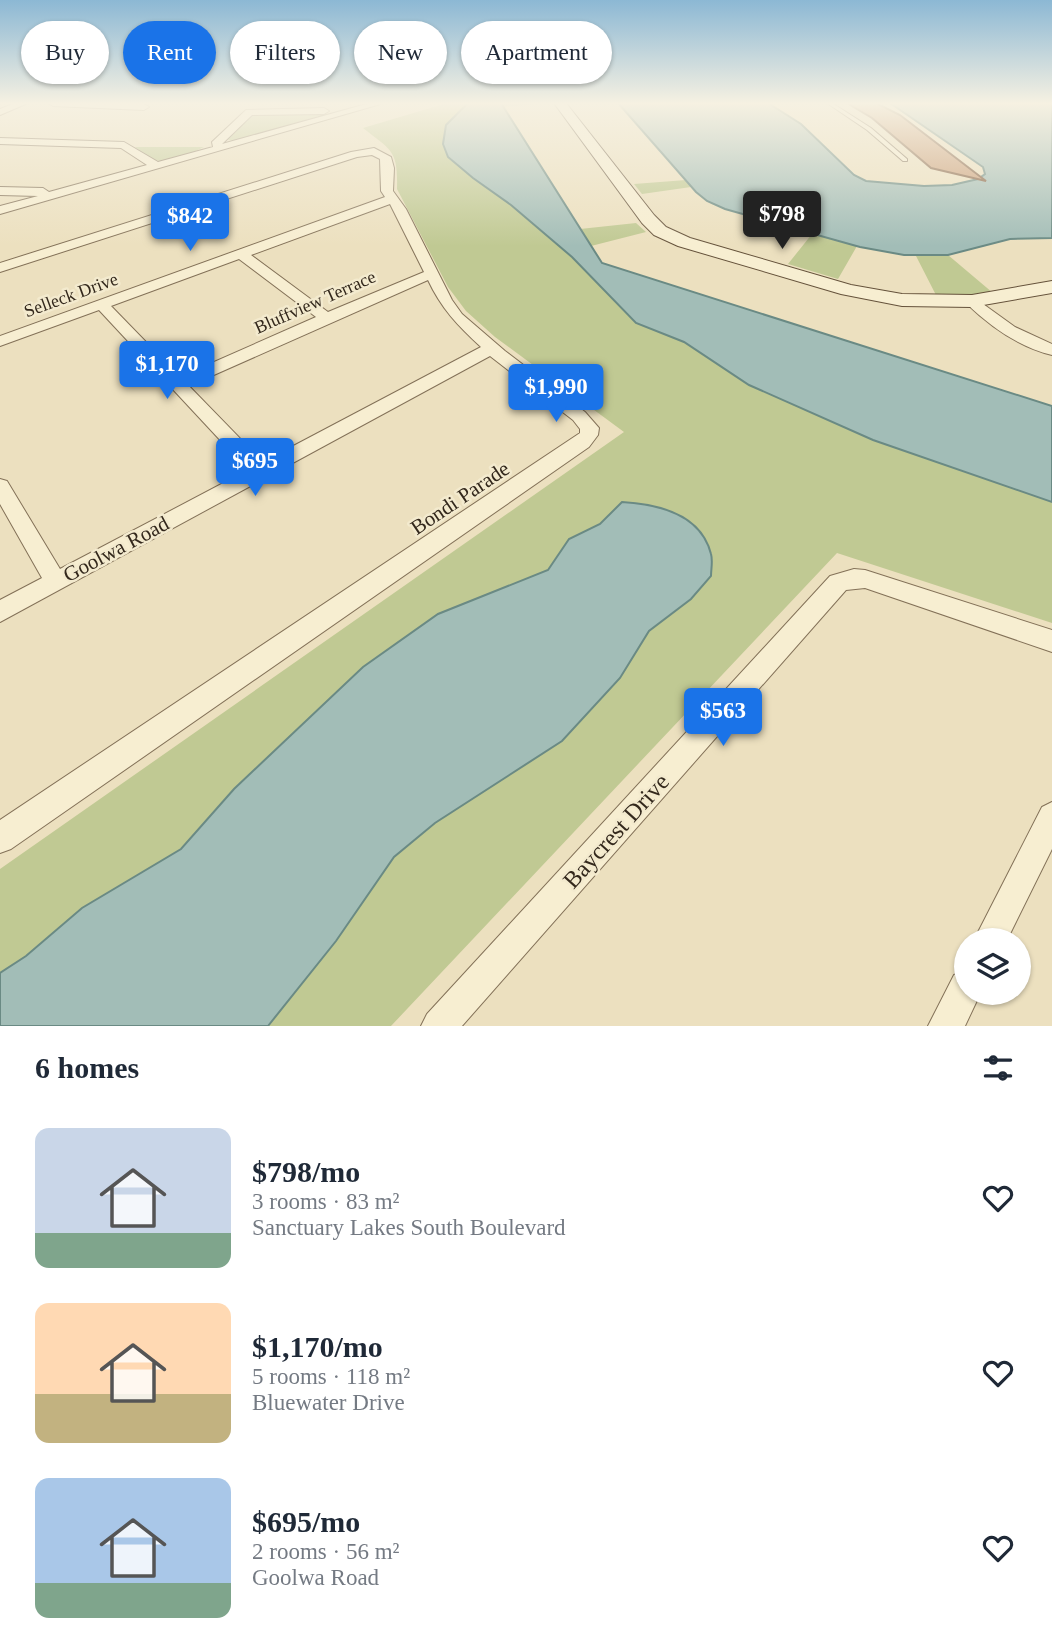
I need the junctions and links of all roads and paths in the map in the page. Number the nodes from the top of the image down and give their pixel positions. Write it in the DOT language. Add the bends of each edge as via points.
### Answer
graph roads {
  1 [pos="133,151"];
  2 [pos="202,151"];
  3 [pos="596,151"];
  4 [pos="894,151"];
  5 [pos="905,160"];
  6 [pos="156,166"];
  7 [pos="26,190"];
  8 [pos="0,191"];
  9 [pos="54,195"];
  10 [pos="392,199"];
  11 [pos="37,200"];
  12 [pos="0,210"];
  13 [pos="240,253"];
  14 [pos="0,268"];
  15 [pos="430,275"];
  16 [pos="1052,287"];
  17 [pos="972,301"];
  18 [pos="101,304"];
  19 [pos="327,318"];
  20 [pos="0,341"];
  21 [pos="492,348"];
  22 [pos="1052,350"];
  23 [pos="178,384"];
  24 [pos="261,471"];
  25 [pos="0,486"];
  26 [pos="56,582"];
  27 [pos="0,612"];
  28 [pos="1052,641"];
  29 [pos="1052,817"];
  30 [pos="0,838"];
  31 [pos="996,928"];
  32 [pos="957,1005"];
  33 [pos="439,1026"];
  34 [pos="946,1026"];
  1 -- 6 [label="street"];
  2 -- 6 [label="street"];
  3 -- 17 [label="street" via="648,219 676,239 871,295"];
  4 -- 5 [label="lane"];
  6 -- 9 [label="street"];
  7 -- 8 [label="street"];
  7 -- 9 [label="street"];
  7 -- 11 [label="street"];
  9 -- 11 [label="street"];
  10 -- 13 [label="street, Selleck Drive"];
  10 -- 14 [label="street, Bondi Parade" via="387,191 385,157 366,151"];
  10 -- 15 [label="street, Bondi Parade"];
  11 -- 12 [label="street"];
  13 -- 18 [label="street, Selleck Drive"];
  13 -- 19 [label="street"];
  15 -- 19 [label="street, Bluffview Terrace"];
  15 -- 21 [label="street, Bondi Parade" via="457,317"];
  16 -- 17 [label="street"];
  17 -- 22 [label="street" via="1013,334"];
  18 -- 20 [label="street, Selleck Drive"];
  18 -- 23 [label="street"];
  19 -- 23 [label="street, Bluffview Terrace"];
  21 -- 24 [label="street, Goolwa Road"];
  21 -- 30 [label="street, Bondi Parade" via="587,422 586,439"];
  23 -- 24 [label="street"];
  24 -- 26 [label="street, Goolwa Road"];
  25 -- 26 [label="street"];
  26 -- 27 [label="street, Goolwa Road"];
  28 -- 33 [label="street, Baycrest Drive" via="865,579 838,583"];
  29 -- 31 [label="street"];
  32 -- 34 [label="street"];
}
